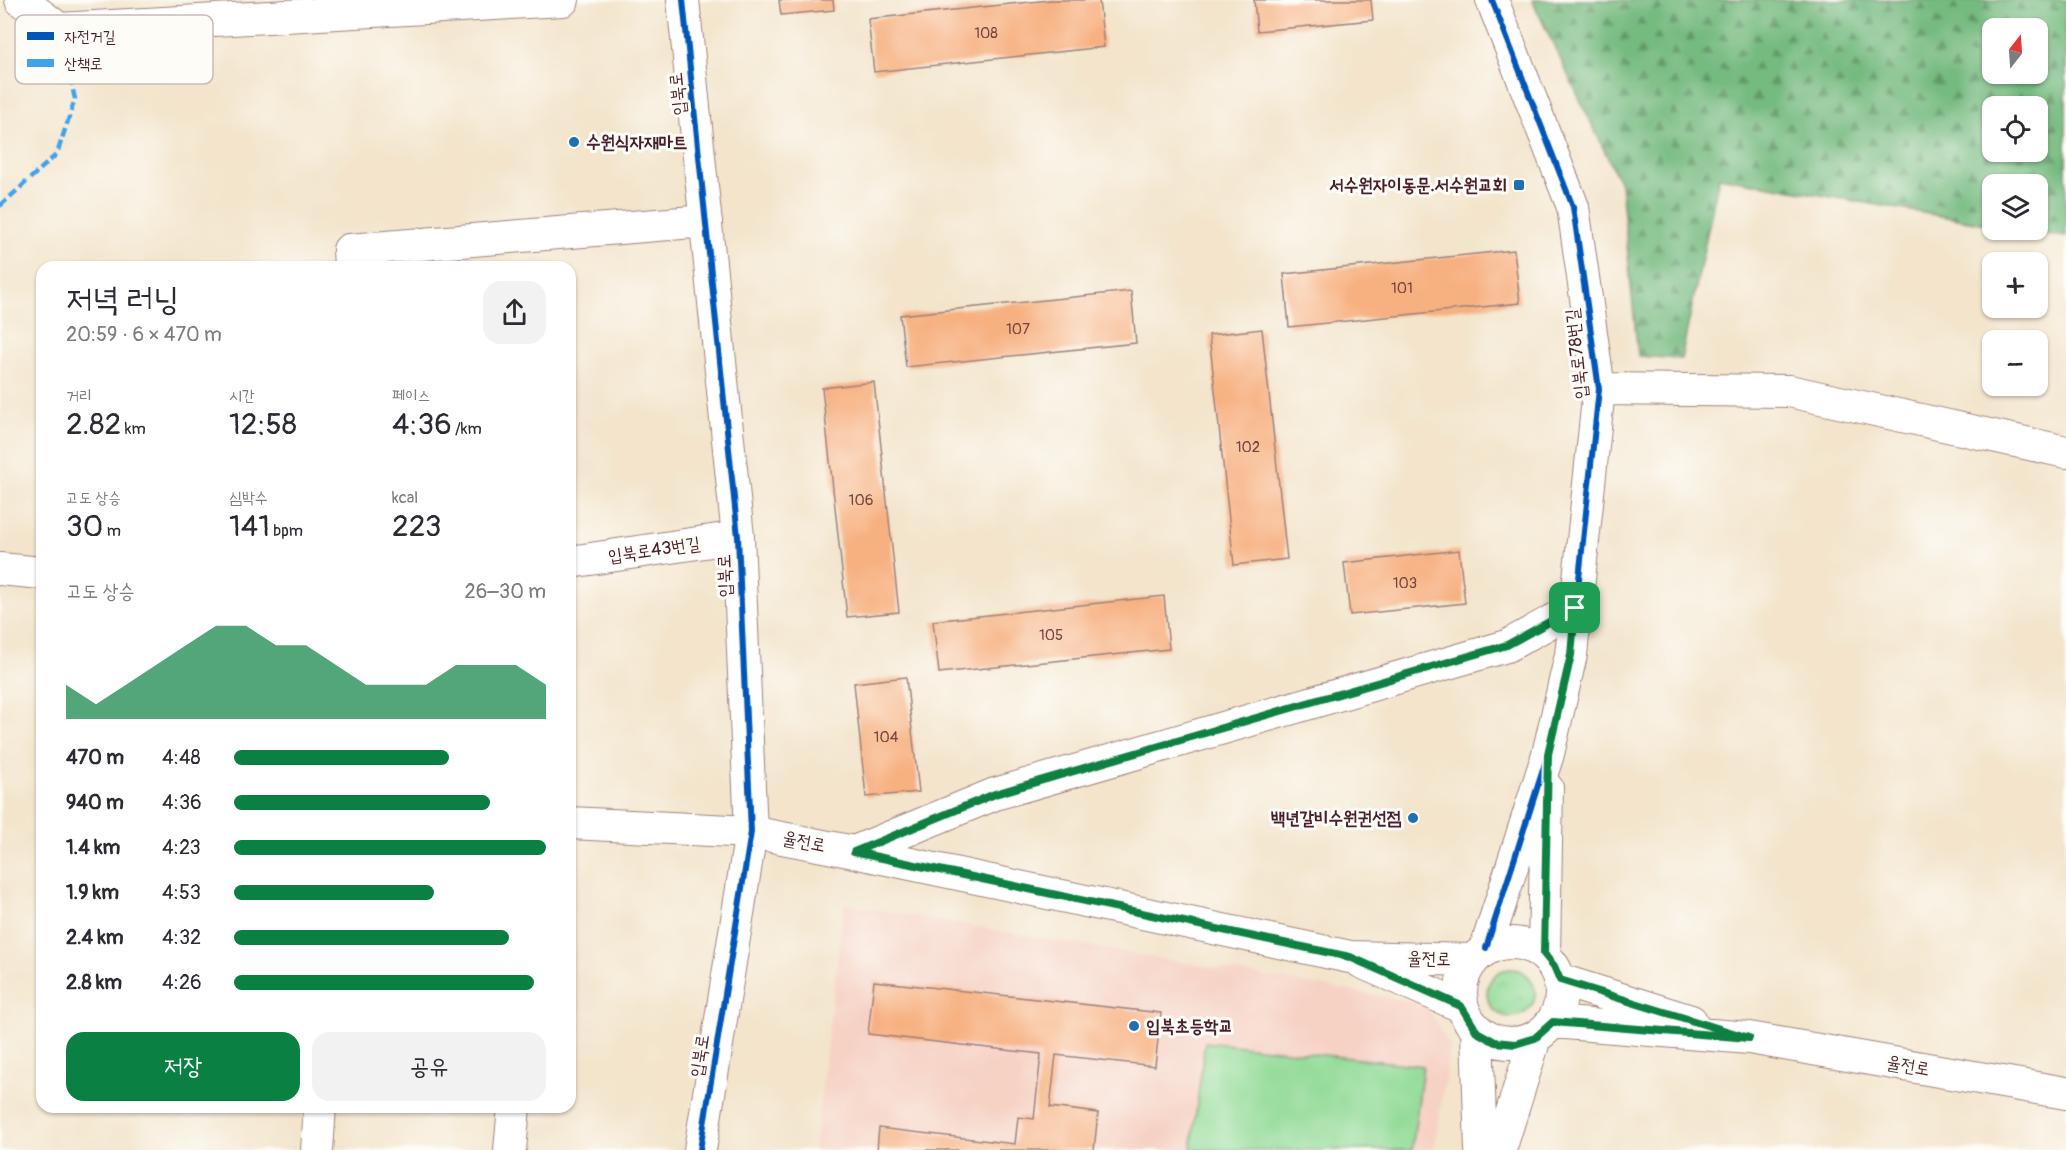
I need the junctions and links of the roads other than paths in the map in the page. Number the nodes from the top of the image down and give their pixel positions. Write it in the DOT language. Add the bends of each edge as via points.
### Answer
graph roads {
  1 [pos="21,0"];
  2 [pos="563,0"];
  3 [pos="683,0"];
  4 [pos="1492,0"];
  5 [pos="60,15"];
  6 [pos="706,221"];
  7 [pos="350,261"];
  8 [pos="1599,389"];
  9 [pos="2066,452"];
  10 [pos="738,537"];
  11 [pos="576,561"];
  12 [pos="0,569"];
  13 [pos="36,572"];
  14 [pos="1575,608"];
  15 [pos="1548,754"];
  16 [pos="576,823"];
  17 [pos="751,832"];
  18 [pos="854,852"];
  19 [pos="1479,954"];
  20 [pos="1350,957"];
  21 [pos="1552,967"];
  22 [pos="1469,1019"];
  23 [pos="1544,1030"];
  24 [pos="1749,1038"];
  25 [pos="2066,1093"];
  26 [pos="320,1113"];
  27 [pos="513,1113"];
  28 [pos="317,1150"];
  29 [pos="510,1150"];
  30 [pos="700,1150"];
  31 [pos="1480,1150"];
  32 [pos="1500,1150"];
  1 -- 5 [label="street"];
  2 -- 5 [label="street"];
  3 -- 6 [label="street, 입북로"];
  4 -- 8 [label="street, 입북로78번길" via="1573,207"];
  6 -- 7 [label="street" via="349,249"];
  6 -- 10 [label="street, 입북로"];
  8 -- 9 [label="street" via="1788,391"];
  8 -- 14 [label="street, 입북로78번길"];
  10 -- 11 [label="street, 입북로43번길"];
  10 -- 17 [label="street, 입북로"];
  12 -- 13 [label="street"];
  14 -- 15 [label="street, 입북로78번길" via="1571,655"];
  14 -- 18 [label="street" via="1507,645 995,794"];
  15 -- 19 [label="street"];
  15 -- 21 [label="street"];
  16 -- 17 [label="street, 율전로"];
  17 -- 18 [label="street, 율전로"];
  17 -- 30 [label="street, 입북로"];
  18 -- 20 [label="street, 율전로"];
  19 -- 20 [label="street, 율전로"];
  19 -- 21 [label="street" via="1506,942 1526,944"];
  19 -- 22 [label="street" via="1460,981"];
  20 -- 22 [label="street, 율전로"];
  21 -- 23 [label="street" via="1561,1002"];
  21 -- 24 [label="street, 율전로"];
  22 -- 23 [label="street" via="1495,1042 1515,1044"];
  22 -- 31 [label="street"];
  23 -- 24 [label="street, 율전로"];
  23 -- 32 [label="street"];
  24 -- 25 [label="street, 율전로"];
  26 -- 28 [label="street"];
  27 -- 29 [label="street"];
}
